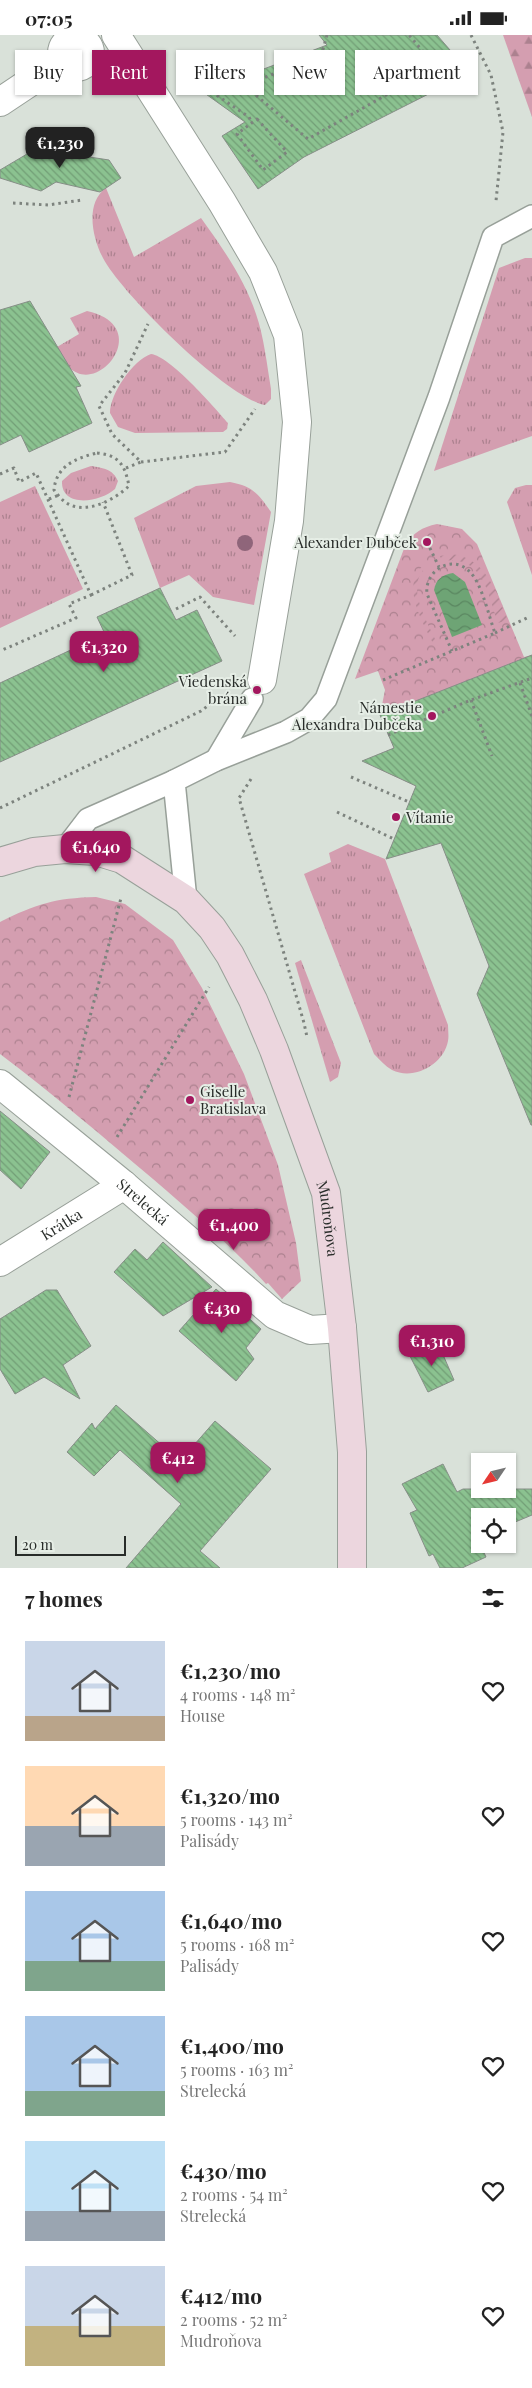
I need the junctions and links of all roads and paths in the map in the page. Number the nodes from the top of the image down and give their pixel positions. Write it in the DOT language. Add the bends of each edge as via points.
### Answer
graph roads {
  1 [pos="116,35"];
  2 [pos="327,35"];
  3 [pos="409,35"];
  4 [pos="471,35"];
  5 [pos="92,39"];
  6 [pos="215,95"];
  7 [pos="0,102"];
  8 [pos="252,123"];
  9 [pos="82,200"];
  10 [pos="13,203"];
  11 [pos="532,216"];
  12 [pos="493,237"];
  13 [pos="148,324"];
  14 [pos="256,409"];
  15 [pos="140,463"];
  16 [pos="126,468"];
  17 [pos="0,474"];
  18 [pos="59,495"];
  19 [pos="49,499"];
  20 [pos="103,502"];
  21 [pos="427,542"];
  22 [pos="439,567"];
  23 [pos="92,595"];
  24 [pos="176,609"];
  25 [pos="529,617"];
  26 [pos="495,633"];
  27 [pos="240,642"];
  28 [pos="0,651"];
  29 [pos="452,651"];
  30 [pos="532,678"];
  31 [pos="383,680"];
  32 [pos="520,683"];
  33 [pos="257,690"];
  34 [pos="219,698"];
  35 [pos="471,700"];
  36 [pos="532,716"];
  37 [pos="388,735"];
  38 [pos="492,756"];
  39 [pos="216,760"];
  40 [pos="253,773"];
  41 [pos="351,777"];
  42 [pos="174,781"];
  43 [pos="409,802"];
  44 [pos="0,808"];
  45 [pos="337,812"];
  46 [pos="394,839"];
  47 [pos="65,849"];
  48 [pos="0,862"];
  49 [pos="121,895"];
  50 [pos="186,900"];
  51 [pos="210,984"];
  52 [pos="304,1023"];
  53 [pos="0,1084"];
  54 [pos="68,1103"];
  55 [pos="115,1141"];
  56 [pos="124,1185"];
  57 [pos="0,1262"];
  58 [pos="342,1329"];
  59 [pos="352,1568"];
  1 -- 33 [label="street" via="222,202 258,265 288,335 297,422 289,521"];
  2 -- 3 [label="path" via="322,53 245,86 308,139 436,67"];
  4 -- 12 [label="path" via="491,75 503,132"];
  5 -- 7 [label="street" via="83,65 74,67 63,59"];
  6 -- 8 [label="path" via="249,117"];
  8 -- 8 [label="path" via="236,133 263,170 287,152 258,119"];
  9 -- 10 [label="path" via="48,205"];
  11 -- 12 [label="lane"];
  12 -- 39 [label="lane" via="439,397 326,699 309,719 286,732"];
  13 -- 15 [label="path" via="124,373 99,406 112,433"];
  14 -- 15 [label="path" via="225,453"];
  15 -- 16 [label="path"];
  16 -- 18 [label="path" via="110,455 97,453 78,458 61,471 55,481 54,490"];
  16 -- 20 [label="path" via="129,486 117,497"];
  17 -- 19 [label="path" via="14,467 19,481 36,473"];
  18 -- 19 [label="path"];
  18 -- 20 [label="path" via="65,502 76,506 89,507"];
  19 -- 23 [label="path"];
  20 -- 23 [label="path" via="132,575"];
  21 -- 22 [label="path"];
  22 -- 26 [label="path" via="453,564 470,572"];
  22 -- 29 [label="path" via="428,580 427,595"];
  23 -- 28 [label="path" via="69,604 76,618"];
  24 -- 27 [label="path" via="200,597"];
  25 -- 26 [label="path"];
  26 -- 29 [label="path"];
  29 -- 31 [label="path"];
  30 -- 32 [label="path"];
  32 -- 35 [label="path"];
  32 -- 36 [label="path"];
  33 -- 39 [label="lane"];
  34 -- 44 [label="path" via="201,711"];
  35 -- 37 [label="path"];
  35 -- 38 [label="path"];
  39 -- 42 [label="lane"];
  40 -- 52 [label="path" via="239,798"];
  41 -- 43 [label="path"];
  42 -- 47 [label="lane" via="88,819"];
  42 -- 50 [label="lane"];
  45 -- 46 [label="path"];
  47 -- 48 [label="street, Mudroňova" via="34,852"];
  47 -- 50 [label="street, Mudroňova" via="96,851 122,859"];
  49 -- 54 [label="path"];
  50 -- 58 [label="street, Mudroňova" via="212,928 253,1000 308,1141 326,1193"];
  51 -- 55 [label="path"];
  53 -- 56 [label="street, Strelecká"];
  56 -- 57 [label="street, Krátka"];
  56 -- 58 [label="street, Strelecká" via="275,1315 310,1330"];
  58 -- 59 [label="street, Mudroňova" via="352,1451"];
}
